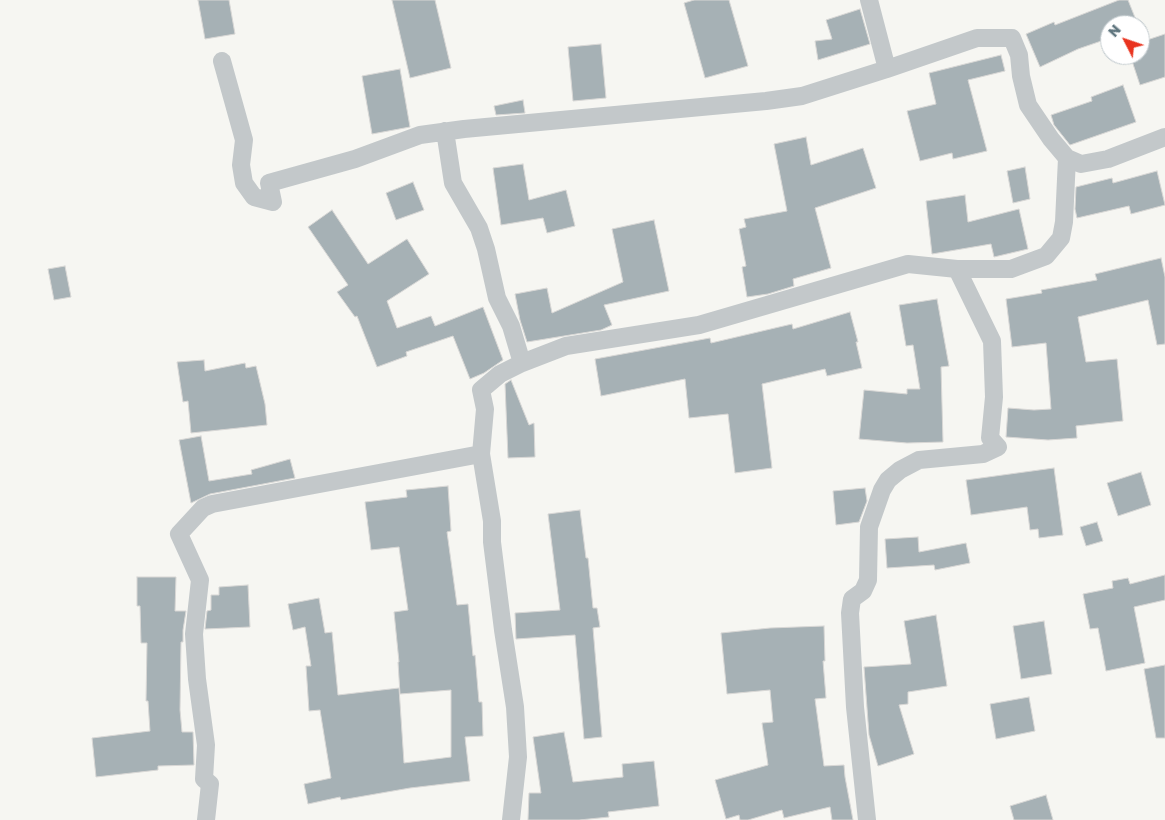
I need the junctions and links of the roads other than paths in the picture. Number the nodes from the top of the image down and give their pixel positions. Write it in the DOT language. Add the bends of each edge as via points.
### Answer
graph roads {
  1 [pos="869,0"];
  2 [pos="222,61"];
  3 [pos="887,69"];
  4 [pos="445,131"];
  5 [pos="1165,137"];
  6 [pos="1067,158"];
  7 [pos="957,269"];
  8 [pos="522,363"];
  9 [pos="481,454"];
  10 [pos="206,820"];
  11 [pos="511,820"];
  12 [pos="867,820"];
  1 -- 3 [label="street"];
  2 -- 4 [label="street" via="244,140 241,165 244,183 254,196 274,202 269,183 356,159 420,135"];
  3 -- 4 [label="street" via="802,96 766,102"];
  3 -- 6 [label="street" via="977,38 1012,38 1019,54 1028,105"];
  4 -- 8 [label="street" via="453,183 479,228 497,298 511,326"];
  5 -- 6 [label="street" via="1108,159 1081,164"];
  6 -- 7 [label="street" via="1064,222 1060,238 1046,256 1011,269"];
  7 -- 8 [label="street" via="908,264 699,325 566,346"];
  7 -- 12 [label="street" via="992,341 994,397 990,438 998,447 983,454 919,460 900,470 882,490 869,527 868,580 863,591 852,600 850,612 855,707"];
  8 -- 9 [label="street" via="500,374 481,390 485,409"];
  9 -- 10 [label="street" via="212,504 203,508 179,534 200,580 194,634 206,745 204,779 210,784"];
  9 -- 11 [label="street" via="515,707 518,757"];
}
